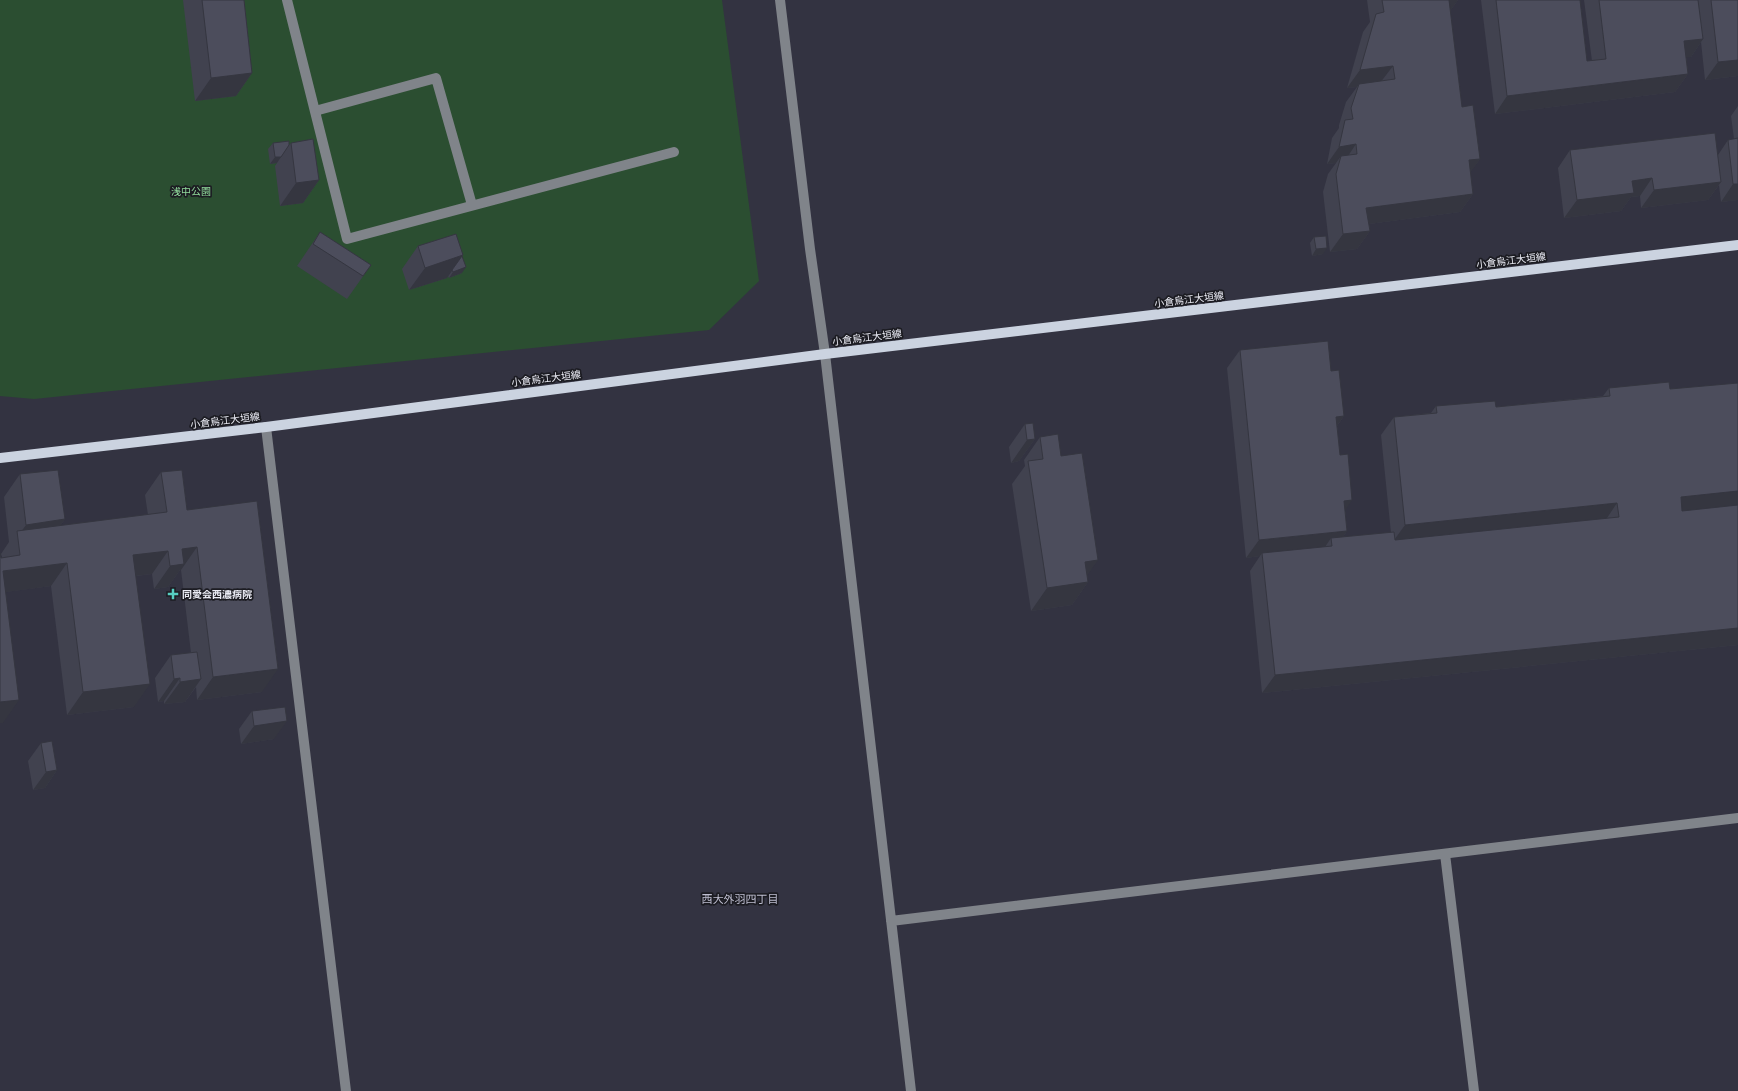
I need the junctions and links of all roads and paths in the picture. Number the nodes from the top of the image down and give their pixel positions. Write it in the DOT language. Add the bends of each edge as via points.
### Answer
graph roads {
  1 [pos="287,0"];
  2 [pos="780,0"];
  3 [pos="315,111"];
  4 [pos="674,152"];
  5 [pos="472,205"];
  6 [pos="1738,245"];
  7 [pos="825,354"];
  8 [pos="266,427"];
  9 [pos="0,458"];
  10 [pos="1738,818"];
  11 [pos="1445,854"];
  12 [pos="891,921"];
  13 [pos="346,1091"];
  14 [pos="911,1091"];
  15 [pos="1474,1091"];
  1 -- 3 [label="street"];
  2 -- 7 [label="street"];
  3 -- 5 [label="street" via="436,78"];
  3 -- 5 [label="street" via="347,239"];
  4 -- 5 [label="street"];
  6 -- 7 [label="main road, 小倉烏江大垣線"];
  7 -- 8 [label="main road, 小倉烏江大垣線"];
  7 -- 12 [label="street"];
  8 -- 9 [label="main road, 小倉烏江大垣線"];
  8 -- 13 [label="street"];
  10 -- 11 [label="street"];
  11 -- 12 [label="street"];
  11 -- 15 [label="street"];
  12 -- 14 [label="street"];
}
